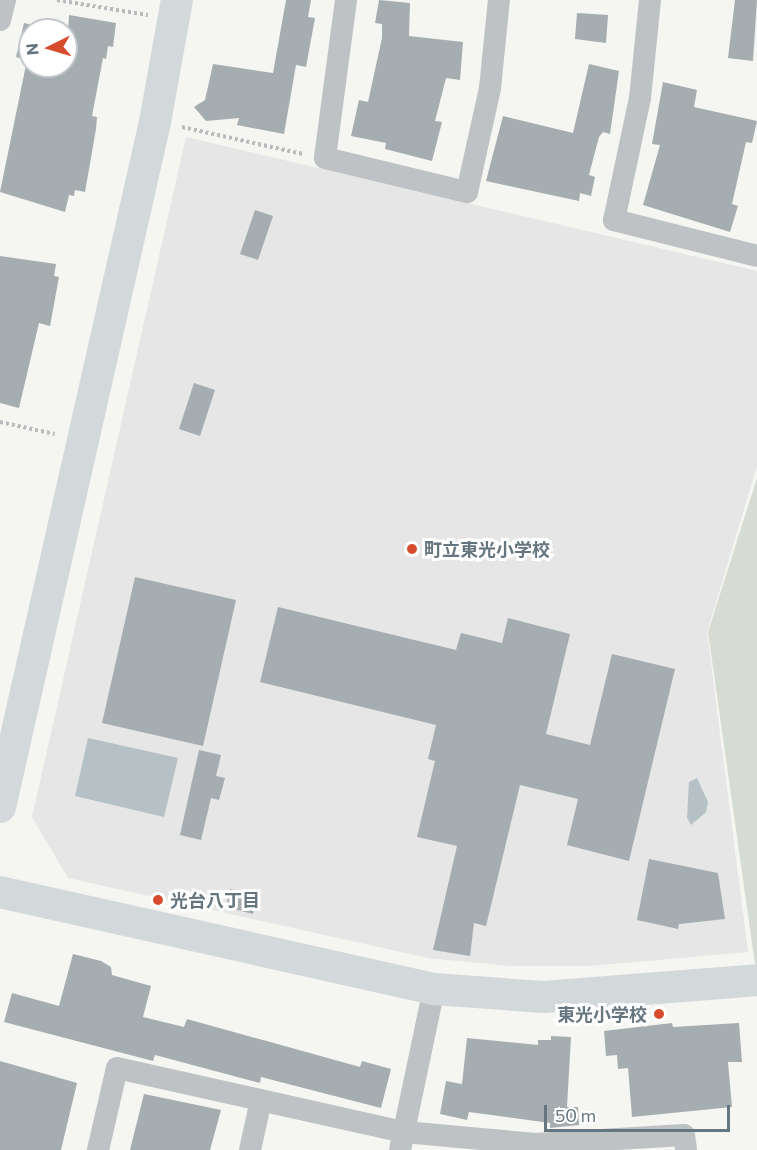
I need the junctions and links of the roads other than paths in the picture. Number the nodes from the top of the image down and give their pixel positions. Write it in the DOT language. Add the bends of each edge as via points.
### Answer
graph roads {
  1 [pos="5,0"];
  2 [pos="177,0"];
  3 [pos="346,0"];
  4 [pos="499,0"];
  5 [pos="650,0"];
  6 [pos="0,20"];
  7 [pos="757,256"];
  8 [pos="0,807"];
  9 [pos="0,891"];
  10 [pos="757,980"];
  11 [pos="434,989"];
  12 [pos="261,1100"];
  13 [pos="402,1141"];
  14 [pos="535,1147"];
  15 [pos="98,1150"];
  16 [pos="250,1150"];
  17 [pos="686,1150"];
  1 -- 6 [label="street"];
  2 -- 8 [label="street" via="155,122"];
  3 -- 4 [label="street" via="324,158 467,192 490,88"];
  5 -- 7 [label="street" via="640,98 614,220"];
  9 -- 11 [label="street"];
  10 -- 11 [label="street" via="543,997"];
  11 -- 13 [label="street"];
  12 -- 13 [label="street"];
  12 -- 15 [label="street" via="117,1068"];
  12 -- 16 [label="street"];
  13 -- 14 [label="street"];
  14 -- 17 [label="street" via="684,1135"];
}
